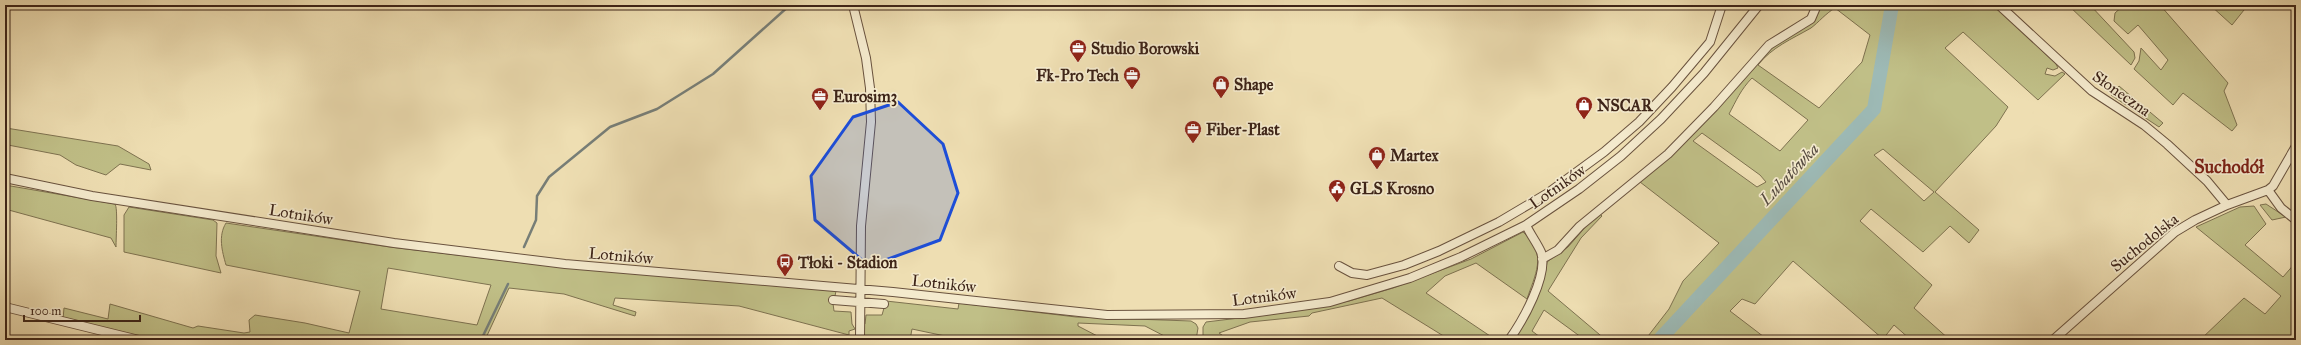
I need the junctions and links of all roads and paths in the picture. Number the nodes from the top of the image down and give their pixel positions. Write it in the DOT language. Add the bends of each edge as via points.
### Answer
graph roads {
  1 [pos="854,5"];
  2 [pos="1722,5"];
  3 [pos="1759,5"];
  4 [pos="1818,5"];
  5 [pos="2000,5"];
  6 [pos="2296,146"];
  7 [pos="5,178"];
  8 [pos="2268,190"];
  9 [pos="2227,205"];
  10 [pos="2296,220"];
  11 [pos="1526,225"];
  12 [pos="1542,259"];
  13 [pos="1339,266"];
  14 [pos="859,289"];
  15 [pos="834,300"];
  16 [pos="859,303"];
  17 [pos="884,304"];
  18 [pos="5,307"];
  19 [pos="138,340"];
  20 [pos="860,340"];
  21 [pos="1509,340"];
  22 [pos="2053,340"];
  1 -- 14 [label="street" via="866,58 871,122 862,196"];
  2 -- 13 [label="street" via="1710,42 1672,87 1604,152 1548,193 1499,222 1439,252 1404,265 1367,275 1352,273"];
  3 -- 11 [label="street, Lotników" via="1704,73 1656,124 1579,189"];
  4 -- 12 [label="street" via="1811,20 1769,45 1668,154 1580,226 1558,250"];
  5 -- 9 [label="street, Słoneczna" via="2092,91 2144,125 2167,144 2207,181"];
  6 -- 8 [label="street" via="2273,186"];
  7 -- 14 [label="street, Lotników" via="92,196 394,243 564,264"];
  8 -- 9 [label="street, Suchodolska"];
  8 -- 10 [label="street" via="2281,208"];
  9 -- 22 [label="street, Suchodolska" via="2175,232"];
  11 -- 12 [label="street" via="1541,252"];
  11 -- 14 [label="street, Lotników" via="1461,257 1410,278 1330,302 1244,314 1107,315"];
  12 -- 21 [label="street" via="1541,270 1528,307"];
  14 -- 16 [label="street"];
  15 -- 16 [label="street"];
  16 -- 17 [label="street"];
  16 -- 20 [label="street"];
  18 -- 19 [label="street"];
}
